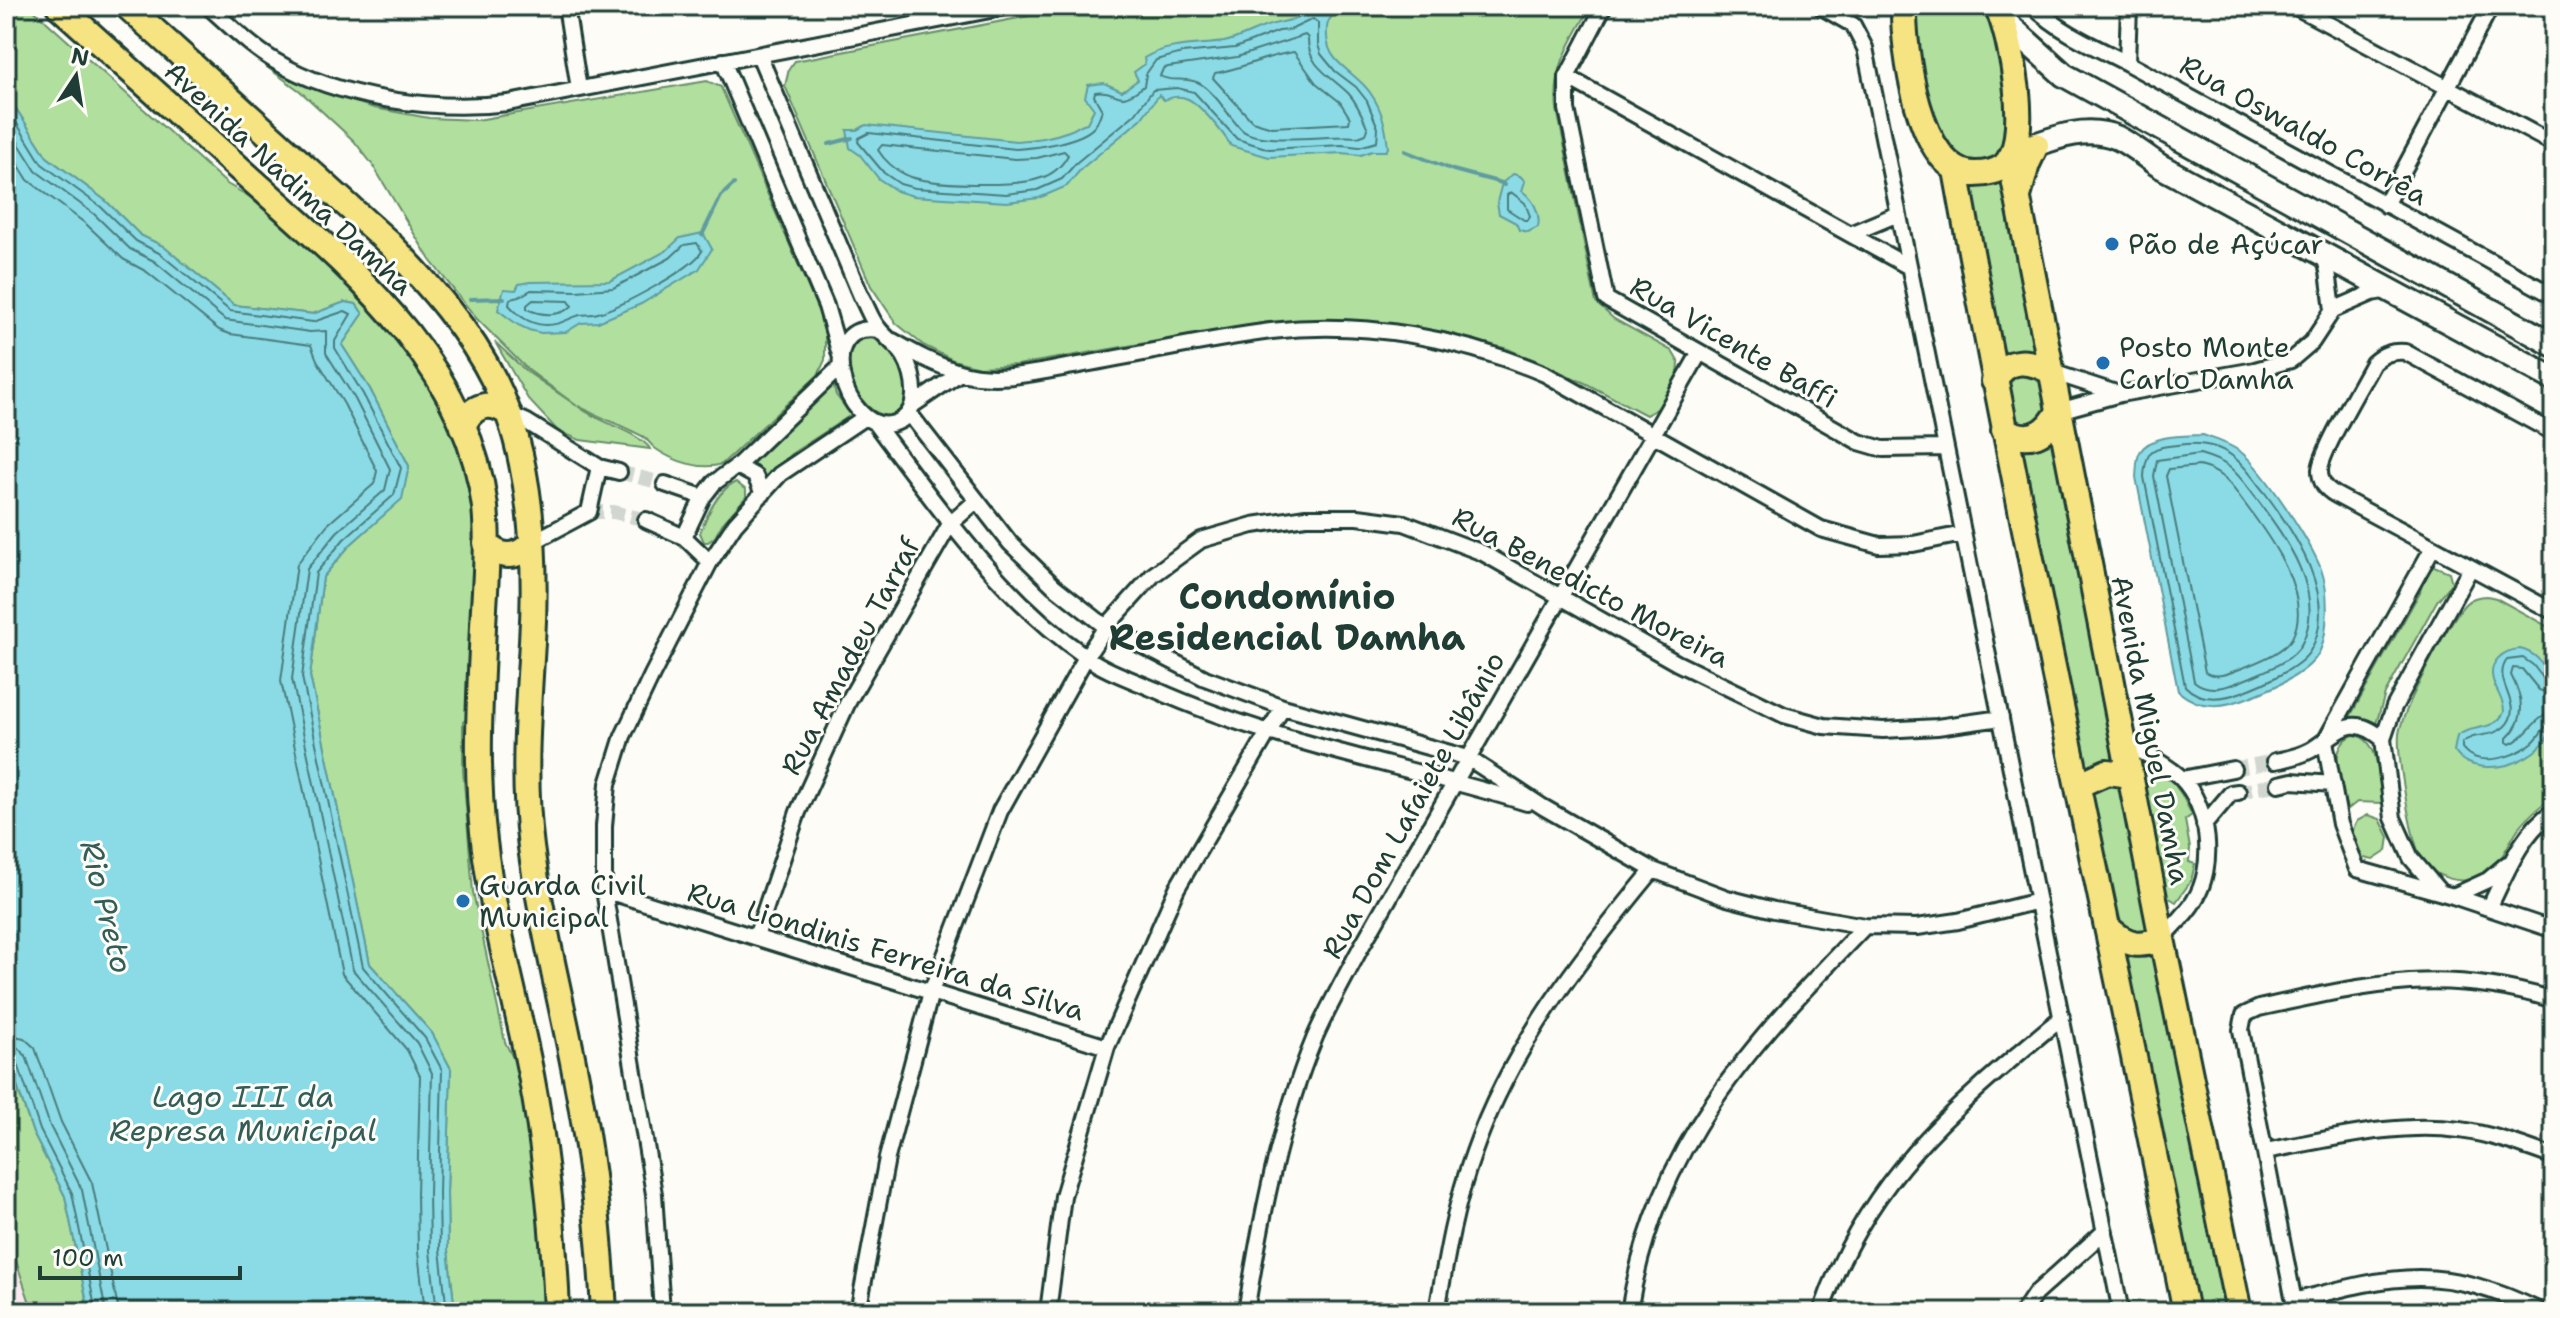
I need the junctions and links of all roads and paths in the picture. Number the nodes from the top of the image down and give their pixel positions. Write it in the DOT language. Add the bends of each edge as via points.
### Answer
graph roads {
  1 [pos="59,6"];
  2 [pos="127,6"];
  3 [pos="208,6"];
  4 [pos="566,6"];
  5 [pos="1011,6"];
  6 [pos="1604,6"];
  7 [pos="1820,6"];
  8 [pos="2033,6"];
  9 [pos="2129,6"];
  10 [pos="2294,6"];
  11 [pos="2491,6"];
  12 [pos="1899,11"];
  13 [pos="2000,12"];
  14 [pos="759,55"];
  15 [pos="723,61"];
  16 [pos="2127,63"];
  17 [pos="1567,77"];
  18 [pos="2448,88"];
  19 [pos="579,89"];
  20 [pos="2554,144"];
  21 [pos="2036,145"];
  22 [pos="2011,156"];
  23 [pos="1956,170"];
  24 [pos="2018,195"];
  25 [pos="2385,205"];
  26 [pos="1898,214"];
  27 [pos="1850,234"];
  28 [pos="2319,253"];
  29 [pos="1909,267"];
  30 [pos="2390,290"];
  31 [pos="2554,296"];
  32 [pos="2333,310"];
  33 [pos="879,330"];
  34 [pos="893,341"];
  35 [pos="2554,345"];
  36 [pos="1699,354"];
  37 [pos="841,362"];
  38 [pos="2052,372"];
  39 [pos="960,373"];
  40 [pos="2554,379"];
  41 [pos="1994,381"];
  42 [pos="2120,394"];
  43 [pos="911,409"];
  44 [pos="2059,411"];
  45 [pos="509,414"];
  46 [pos="870,420"];
  47 [pos="463,427"];
  48 [pos="2004,430"];
  49 [pos="2554,433"];
  50 [pos="1654,435"];
  51 [pos="1946,448"];
  52 [pos="737,466"];
  53 [pos="599,467"];
  54 [pos="619,472"];
  55 [pos="665,484"];
  56 [pos="763,494"];
  57 [pos="703,497"];
  58 [pos="976,501"];
  59 [pos="646,520"];
  60 [pos="950,524"];
  61 [pos="1963,534"];
  62 [pos="684,537"];
  63 [pos="486,543"];
  64 [pos="531,543"];
  65 [pos="2432,549"];
  66 [pos="710,562"];
  67 [pos="2470,569"];
  68 [pos="1561,597"];
  69 [pos="2554,612"];
  70 [pos="1106,627"];
  71 [pos="1086,657"];
  72 [pos="1283,707"];
  73 [pos="2001,718"];
  74 [pos="1267,732"];
  75 [pos="2383,739"];
  76 [pos="2124,741"];
  77 [pos="2325,741"];
  78 [pos="1468,758"];
  79 [pos="2275,761"];
  80 [pos="2168,769"];
  81 [pos="2130,775"];
  82 [pos="2182,779"];
  83 [pos="1455,781"];
  84 [pos="2279,784"];
  85 [pos="2333,784"];
  86 [pos="2078,785"];
  87 [pos="1543,807"];
  88 [pos="2554,811"];
  89 [pos="2204,825"];
  90 [pos="2513,858"];
  91 [pos="1653,870"];
  92 [pos="604,890"];
  93 [pos="2446,894"];
  94 [pos="2038,901"];
  95 [pos="2489,908"];
  96 [pos="1865,926"];
  97 [pos="2109,929"];
  98 [pos="2554,930"];
  99 [pos="756,937"];
  100 [pos="2162,939"];
  101 [pos="931,992"];
  102 [pos="2554,1000"];
  103 [pos="2062,1017"];
  104 [pos="1107,1047"];
  105 [pos="2265,1151"];
  106 [pos="2554,1157"];
  107 [pos="2105,1231"];
  108 [pos="2295,1306"];
  109 [pos="557,1312"];
  110 [pos="604,1312"];
  111 [pos="662,1312"];
  112 [pos="858,1312"];
  113 [pos="1048,1312"];
  114 [pos="1246,1312"];
  115 [pos="1437,1312"];
  116 [pos="1629,1312"];
  117 [pos="1821,1312"];
  118 [pos="2023,1312"];
  119 [pos="2121,1312"];
  120 [pos="2186,1312"];
  121 [pos="2239,1312"];
  122 [pos="2542,1312"];
  1 -- 47 [label="main road, Avenida Nadima Damha" via="354,271 425,356"];
  2 -- 45 [label="main road, Avenida Nadima Damha" via="389,243 476,348"];
  3 -- 19 [label="street" via="275,61 384,99 480,106"];
  4 -- 19 [label="street"];
  5 -- 14 [label="street"];
  6 -- 17 [label="street, Rua Vicente Baffi"];
  7 -- 26 [label="street" via="1853,25 1860,37"];
  8 -- 16 [label="street, Rua Oswaldo Corrêa" via="2057,27"];
  9 -- 16 [label="street"];
  10 -- 18 [label="street"];
  11 -- 18 [label="street"];
  12 -- 23 [label="main road" via="1919,111 1942,157"];
  13 -- 22 [label="main road, Avenida Miguel Damha" via="2018,86"];
  13 -- 35 [label="main road" via="2064,75"];
  14 -- 15 [label="street"];
  14 -- 33 [label="street"];
  15 -- 19 [label="street"];
  15 -- 37 [label="street" via="826,306"];
  16 -- 25 [label="street, Rua Oswaldo Corrêa"];
  17 -- 27 [label="street"];
  17 -- 36 [label="street, Rua Vicente Baffi" via="1567,109 1606,299"];
  18 -- 20 [label="street"];
  18 -- 25 [label="street"];
  21 -- 22 [label="main road"];
  21 -- 24 [label="main road"];
  21 -- 28 [label="main road" via="2079,133 2117,138"];
  22 -- 23 [label="main road" via="1992,172"];
  22 -- 24 [label="main road, Avenida Miguel Damha"];
  23 -- 41 [label="main road"];
  24 -- 38 [label="main road, Avenida Miguel Damha"];
  25 -- 31 [label="street, Rua Oswaldo Corrêa"];
  26 -- 27 [label="street"];
  26 -- 29 [label="street"];
  27 -- 29 [label="street"];
  28 -- 30 [label="main road"];
  28 -- 32 [label="street" via="2328,271"];
  29 -- 51 [label="street"];
  30 -- 32 [label="street"];
  30 -- 40 [label="main road"];
  32 -- 42 [label="street" via="2312,342 2277,366"];
  33 -- 34 [label="street"];
  33 -- 37 [label="street" via="857,331 848,338"];
  34 -- 39 [label="street"];
  34 -- 43 [label="street" via="911,373"];
  36 -- 50 [label="street, Rua Dom Lafaiete Libânio"];
  36 -- 51 [label="street, Rua Vicente Baffi" via="1859,442 1883,449"];
  37 -- 46 [label="street" via="850,395"];
  37 -- 52 [label="street"];
  38 -- 41 [label="main road" via="2018,362 2001,370"];
  38 -- 42 [label="street"];
  38 -- 44 [label="main road, Avenida Miguel Damha"];
  39 -- 43 [label="street"];
  39 -- 50 [label="street" via="995,377 1037,372 1271,331 1394,332 1502,356"];
  41 -- 48 [label="main road"];
  42 -- 44 [label="street"];
  43 -- 46 [label="street" via="889,425"];
  43 -- 58 [label="street"];
  44 -- 48 [label="main road" via="2052,426 2040,433 2025,436"];
  44 -- 76 [label="main road, Avenida Miguel Damha"];
  45 -- 47 [label="main road" via="482,406 470,413"];
  45 -- 53 [label="street"];
  45 -- 64 [label="main road, Avenida Nadima Damha"];
  46 -- 56 [label="street" via="780,474"];
  46 -- 60 [label="street"];
  47 -- 63 [label="main road, Avenida Nadima Damha" via="481,480"];
  48 -- 86 [label="main road"];
  49 -- 65 [label="street" via="2405,352 2382,354 2322,461 2322,481 2326,489"];
  50 -- 61 [label="street" via="1821,529 1879,545"];
  50 -- 68 [label="street, Rua Dom Lafaiete Libânio"];
  51 -- 61 [label="street"];
  52 -- 56 [label="street" via="755,476"];
  52 -- 57 [label="street"];
  53 -- 54 [label="street"];
  53 -- 64 [label="street" via="589,512"];
  55 -- 57 [label="street"];
  56 -- 66 [label="street"];
  57 -- 62 [label="street"];
  58 -- 60 [label="street, Rua Amadeu Tarraf"];
  58 -- 70 [label="street" via="1054,586"];
  59 -- 62 [label="street"];
  60 -- 71 [label="street" via="1029,609"];
  60 -- 99 [label="street, Rua Amadeu Tarraf" via="848,702 798,812"];
  61 -- 73 [label="street"];
  62 -- 66 [label="street"];
  63 -- 64 [label="main road" via="496,553 510,556"];
  63 -- 109 [label="main road, Avenida Nadima Damha" via="480,807 543,1147"];
  64 -- 110 [label="main road, Avenida Nadima Damha" via="533,639 525,730 529,820 588,1149"];
  65 -- 67 [label="street"];
  65 -- 77 [label="street"];
  66 -- 92 [label="street" via="623,736 608,784"];
  67 -- 69 [label="street"];
  67 -- 75 [label="street" via="2394,707"];
  68 -- 70 [label="street, Rua Benedicto Moreira" via="1483,553 1404,523 1306,517 1201,540 1153,575"];
  68 -- 73 [label="street, Rua Benedicto Moreira" via="1677,663 1797,719 1883,730"];
  68 -- 78 [label="street, Rua Dom Lafaiete Libânio"];
  70 -- 71 [label="street, Rua Benedicto Moreira"];
  70 -- 72 [label="street" via="1205,678"];
  71 -- 74 [label="street" via="1187,704"];
  71 -- 101 [label="street, Rua Benedicto Moreira" via="1000,811"];
  72 -- 74 [label="street"];
  72 -- 78 [label="street"];
  73 -- 94 [label="street"];
  74 -- 83 [label="street"];
  74 -- 104 [label="street" via="1177,888"];
  75 -- 77 [label="street" via="2373,730 2347,726"];
  75 -- 93 [label="street" via="2393,818 2411,858"];
  76 -- 80 [label="street"];
  76 -- 81 [label="main road, Avenida Miguel Damha"];
  77 -- 79 [label="street"];
  77 -- 85 [label="street"];
  78 -- 83 [label="street, Rua Dom Lafaiete Libânio"];
  78 -- 87 [label="street"];
  80 -- 81 [label="street"];
  80 -- 82 [label="street"];
  81 -- 86 [label="main road" via="2107,772"];
  81 -- 100 [label="main road, Avenida Miguel Damha"];
  82 -- 89 [label="street"];
  82 -- 89 [label="street" via="2229,770 2234,793"];
  83 -- 87 [label="street"];
  83 -- 114 [label="street, Rua Dom Lafaiete Libânio" via="1316,1036 1289,1111"];
  84 -- 85 [label="street"];
  85 -- 93 [label="street" via="2340,824 2357,869"];
  86 -- 97 [label="main road"];
  87 -- 91 [label="street"];
  88 -- 90 [label="street"];
  89 -- 100 [label="street" via="2205,876 2195,901"];
  90 -- 93 [label="street" via="2488,880"];
  90 -- 95 [label="street"];
  91 -- 96 [label="street" via="1727,898"];
  91 -- 115 [label="street" via="1591,947 1514,1064 1474,1150"];
  92 -- 99 [label="street, Rua Liondinis Ferreira da Silva"];
  92 -- 111 [label="street" via="654,1194"];
  93 -- 95 [label="street"];
  94 -- 96 [label="street" via="1917,927"];
  94 -- 103 [label="street"];
  95 -- 98 [label="street"];
  96 -- 116 [label="street" via="1748,1053 1680,1154 1646,1239"];
  97 -- 100 [label="main road" via="2131,945"];
  97 -- 120 [label="main road"];
  99 -- 101 [label="street, Rua Liondinis Ferreira da Silva"];
  100 -- 121 [label="main road, Avenida Miguel Damha"];
  101 -- 104 [label="street, Rua Liondinis Ferreira da Silva"];
  101 -- 112 [label="street, Rua Benedicto Moreira" via="887,1158"];
  102 -- 105 [label="street" via="2516,989 2431,980 2365,985 2244,1015 2241,1030"];
  103 -- 107 [label="street"];
  103 -- 117 [label="street" via="1959,1103 1897,1171 1841,1259"];
  104 -- 113 [label="street" via="1063,1196"];
  105 -- 106 [label="street" via="2430,1128 2471,1132"];
  105 -- 108 [label="street"];
  107 -- 118 [label="street" via="2035,1294"];
  107 -- 119 [label="street"];
  108 -- 122 [label="street" via="2372,1281 2414,1276 2455,1280"];
}
